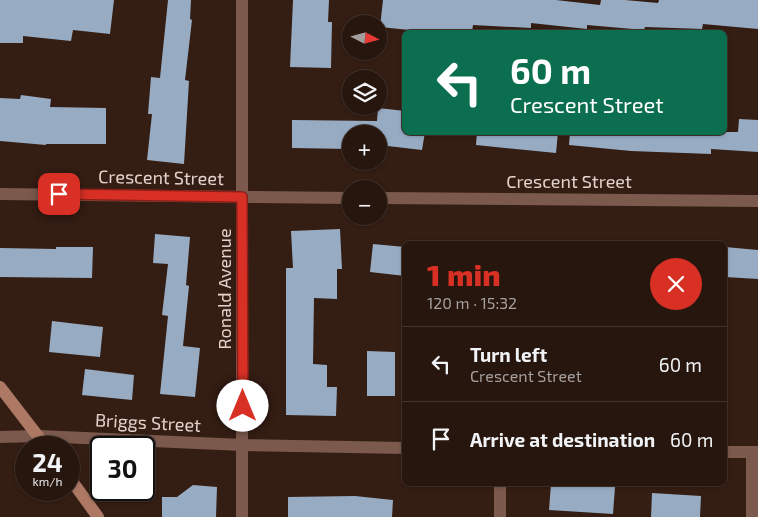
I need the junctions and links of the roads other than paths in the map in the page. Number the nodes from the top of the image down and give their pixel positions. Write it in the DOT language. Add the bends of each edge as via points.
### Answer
graph roads {
  1 [pos="242,0"];
  2 [pos="0,194"];
  3 [pos="242,197"];
  4 [pos="342,198"];
  5 [pos="387,198"];
  6 [pos="758,201"];
  7 [pos="0,387"];
  8 [pos="39,436"];
  9 [pos="0,437"];
  10 [pos="15,437"];
  11 [pos="80,438"];
  12 [pos="243,445"];
  13 [pos="402,448"];
  14 [pos="727,452"];
  15 [pos="755,452"];
  16 [pos="500,486"];
  17 [pos="80,492"];
  18 [pos="98,517"];
  19 [pos="242,517"];
  20 [pos="500,517"];
  21 [pos="752,517"];
  1 -- 3 [label="street, Ronald Avenue"];
  2 -- 3 [label="street, Crescent Street"];
  3 -- 4 [label="street, Crescent Street"];
  3 -- 12 [label="street, Ronald Avenue"];
  5 -- 6 [label="street, Crescent Street"];
  7 -- 8 [label="main road"];
  9 -- 10 [label="street, Briggs Street"];
  11 -- 12 [label="street, Briggs Street"];
  12 -- 13 [label="street, Briggs Street"];
  12 -- 19 [label="street, Ronald Avenue"];
  14 -- 15 [label="street"];
  15 -- 21 [label="street"];
  16 -- 20 [label="street"];
  17 -- 18 [label="main road"];
}
